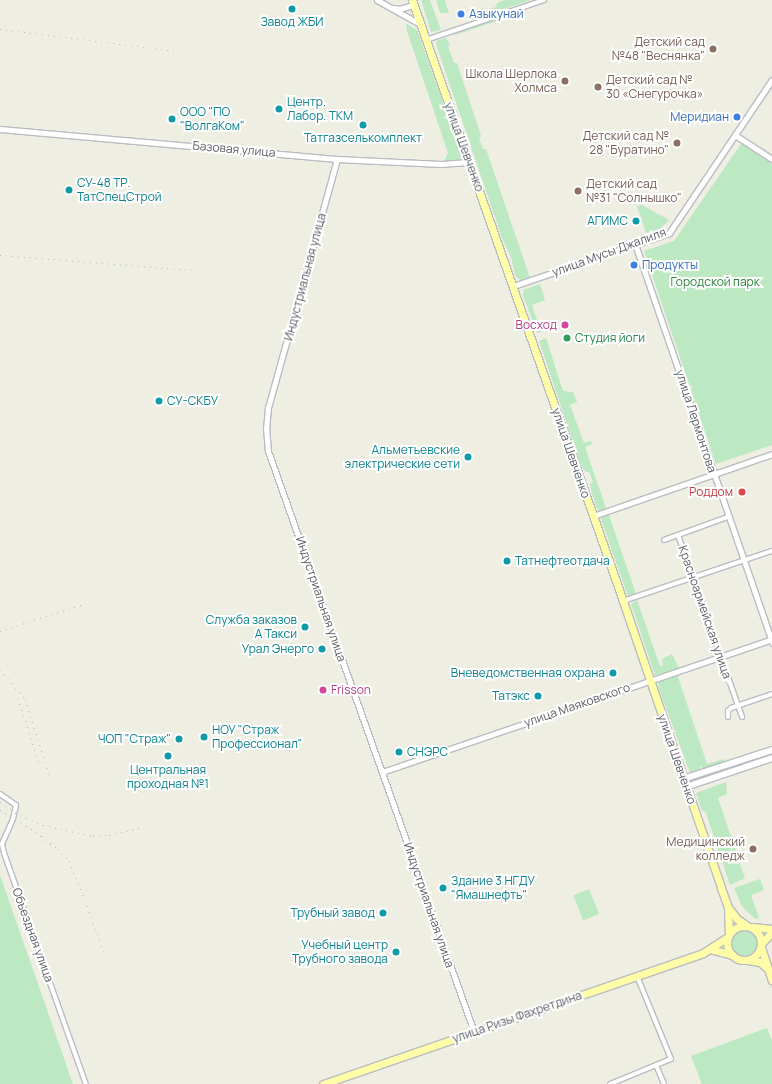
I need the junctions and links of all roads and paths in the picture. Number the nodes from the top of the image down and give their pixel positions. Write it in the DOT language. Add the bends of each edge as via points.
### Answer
graph roads {
  1 [pos="376,0"];
  2 [pos="544,0"];
  3 [pos="412,3"];
  4 [pos="391,8"];
  5 [pos="420,24"];
  6 [pos="425,40"];
  7 [pos="772,80"];
  8 [pos="0,130"];
  9 [pos="736,135"];
  10 [pos="337,158"];
  11 [pos="772,159"];
  12 [pos="469,162"];
  13 [pos="635,244"];
  14 [pos="513,286"];
  15 [pos="772,454"];
  16 [pos="714,474"];
  17 [pos="593,516"];
  18 [pos="728,517"];
  19 [pos="678,535"];
  20 [pos="664,540"];
  21 [pos="772,551"];
  22 [pos="744,560"];
  23 [pos="693,578"];
  24 [pos="623,601"];
  25 [pos="772,640"];
  26 [pos="720,656"];
  27 [pos="650,680"];
  28 [pos="772,694"];
  29 [pos="738,706"];
  30 [pos="728,717"];
  31 [pos="742,717"];
  32 [pos="770,751"];
  33 [pos="772,758"];
  34 [pos="382,772"];
  35 [pos="683,779"];
  36 [pos="686,787"];
  37 [pos="0,794"];
  38 [pos="728,907"];
  39 [pos="749,926"];
  40 [pos="772,929"];
  41 [pos="772,932"];
  42 [pos="728,936"];
  43 [pos="761,945"];
  44 [pos="710,949"];
  45 [pos="732,955"];
  46 [pos="747,960"];
  47 [pos="768,969"];
  48 [pos="637,976"];
  49 [pos="772,980"];
  50 [pos="474,1032"];
  51 [pos="656,1065"];
  52 [pos="86,1084"];
  53 [pos="323,1084"];
  54 [pos="610,1084"];
  55 [pos="664,1084"];
  1 -- 4 [label="street"];
  2 -- 6 [label="street"];
  3 -- 4 [label="street" via="399,9"];
  3 -- 5 [label="main road, улица Шевченко"];
  4 -- 5 [label="street"];
  5 -- 6 [label="main road, улица Шевченко"];
  6 -- 12 [label="main road, улица Шевченко"];
  7 -- 9 [label="street, улица Мусы Джалиля"];
  8 -- 10 [label="street, Базовая улица"];
  9 -- 11 [label="street"];
  9 -- 13 [label="street, улица Мусы Джалиля" via="669,233"];
  10 -- 12 [label="street, Базовая улица" via="440,164"];
  10 -- 34 [label="street, Индустриальная улица" via="268,407 266,428 268,451"];
  12 -- 14 [label="main road, улица Шевченко"];
  13 -- 14 [label="street, улица Мусы Джалиля"];
  13 -- 16 [label="street, улица Лермонтова"];
  14 -- 17 [label="main road, улица Шевченко"];
  15 -- 16 [label="street"];
  16 -- 17 [label="street"];
  16 -- 18 [label="street, улица Лермонтова"];
  17 -- 24 [label="main road, улица Шевченко"];
  18 -- 19 [label="street, Красноармейская улица"];
  18 -- 22 [label="street, улица Лермонтова"];
  19 -- 20 [label="street"];
  19 -- 23 [label="street, Красноармейская улица"];
  21 -- 22 [label="street"];
  22 -- 23 [label="street"];
  22 -- 25 [label="street, улица Лермонтова"];
  23 -- 24 [label="street"];
  23 -- 26 [label="street, Красноармейская улица"];
  24 -- 27 [label="main road, улица Шевченко"];
  25 -- 26 [label="street, улица Маяковского"];
  26 -- 27 [label="street, улица Маяковского"];
  26 -- 29 [label="street, Красноармейская улица"];
  27 -- 34 [label="street, улица Маяковского"];
  27 -- 35 [label="main road, улица Шевченко"];
  28 -- 29 [label="street"];
  29 -- 30 [label="street" via="729,710"];
  29 -- 31 [label="street, Красноармейская улица"];
  32 -- 33 [label="street"];
  32 -- 35 [label="main road"];
  33 -- 36 [label="main road"];
  34 -- 50 [label="street, Индустриальная улица"];
  35 -- 36 [label="main road, улица Шевченко"];
  36 -- 38 [label="main road, улица Шевченко"];
  37 -- 52 [label="street, Объездная улица" via="16,805 2,844 4,854"];
  38 -- 39 [label="main road" via="737,919"];
  38 -- 42 [label="main road"];
  39 -- 40 [label="main road"];
  39 -- 42 [label="main road" via="736,927"];
  39 -- 43 [label="main road" via="759,934"];
  41 -- 43 [label="main road"];
  42 -- 44 [label="main road, улица Ризы Фахретдина"];
  42 -- 45 [label="main road" via="727,947"];
  43 -- 46 [label="main road" via="758,954"];
  43 -- 47 [label="main road"];
  44 -- 45 [label="main road"];
  44 -- 48 [label="main road, улица Ризы Фахретдина"];
  45 -- 46 [label="main road"];
  46 -- 47 [label="main road" via="760,962"];
  47 -- 49 [label="main road"];
  48 -- 50 [label="main road, улица Ризы Фахретдина"];
  48 -- 51 [label="street" via="671,1059"];
  50 -- 53 [label="main road, улица Ризы Фахретдина"];
  51 -- 54 [label="street"];
  51 -- 55 [label="street"];
}
